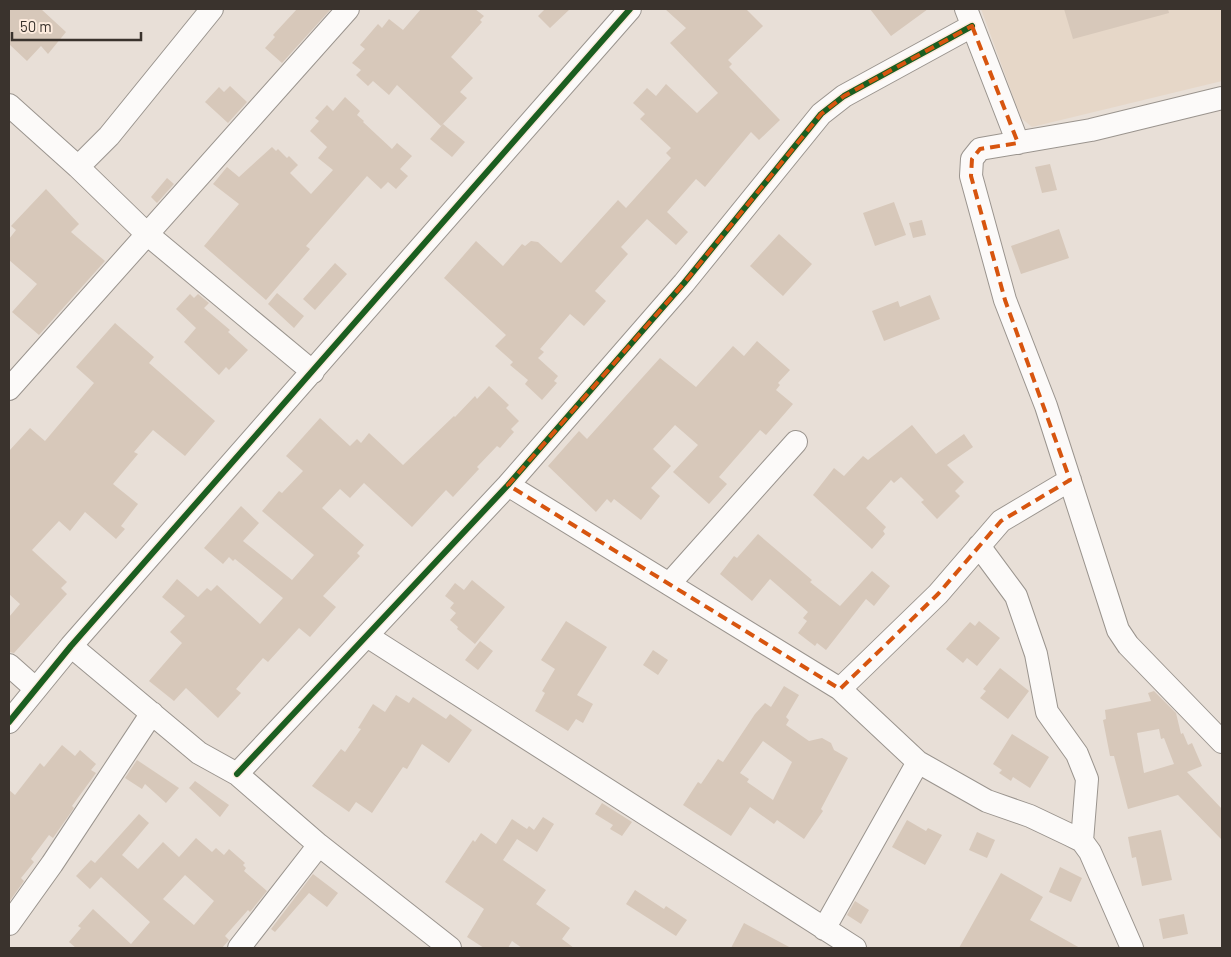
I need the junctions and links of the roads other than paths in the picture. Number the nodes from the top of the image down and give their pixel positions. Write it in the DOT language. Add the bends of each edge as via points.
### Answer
graph roads {
  1 [pos="348,9"];
  2 [pos="630,9"];
  3 [pos="205,11"];
  4 [pos="969,17"];
  5 [pos="1222,98"];
  6 [pos="9,105"];
  7 [pos="1018,143"];
  8 [pos="78,167"];
  9 [pos="146,234"];
  10 [pos="313,372"];
  11 [pos="13,375"];
  12 [pos="796,442"];
  13 [pos="1070,480"];
  14 [pos="508,485"];
  15 [pos="979,546"];
  16 [pos="670,583"];
  17 [pos="367,636"];
  18 [pos="71,646"];
  19 [pos="9,665"];
  20 [pos="36,689"];
  21 [pos="840,690"];
  22 [pos="152,712"];
  23 [pos="9,722"];
  24 [pos="1222,742"];
  25 [pos="918,762"];
  26 [pos="237,774"];
  27 [pos="1082,841"];
  28 [pos="319,845"];
  29 [pos="9,924"];
  30 [pos="824,929"];
  31 [pos="239,948"];
  32 [pos="450,948"];
  33 [pos="855,948"];
  34 [pos="1132,948"];
  1 -- 9 [label="street"];
  2 -- 10 [label="street"];
  3 -- 8 [label="street" via="109,136"];
  4 -- 7 [label="street"];
  4 -- 14 [label="street" via="820,114 684,283"];
  5 -- 7 [label="street" via="1091,130"];
  6 -- 8 [label="street"];
  7 -- 13 [label="street" via="980,149 972,159 971,176 1005,300 1046,406"];
  8 -- 9 [label="street"];
  9 -- 10 [label="street"];
  9 -- 11 [label="street"];
  10 -- 18 [label="street"];
  12 -- 16 [label="street"];
  13 -- 15 [label="street" via="1001,521"];
  13 -- 24 [label="street" via="1118,630 1128,645"];
  14 -- 16 [label="street"];
  14 -- 17 [label="street"];
  15 -- 21 [label="street" via="938,594"];
  15 -- 27 [label="street" via="1016,596 1036,654 1047,712 1077,754 1087,779"];
  16 -- 21 [label="street"];
  17 -- 26 [label="street"];
  17 -- 30 [label="street"];
  18 -- 20 [label="street"];
  18 -- 22 [label="street"];
  19 -- 20 [label="street"];
  20 -- 23 [label="street"];
  21 -- 25 [label="street"];
  22 -- 26 [label="street" via="199,753"];
  22 -- 29 [label="street"];
  25 -- 27 [label="street" via="987,801 1030,816"];
  25 -- 30 [label="street"];
  26 -- 28 [label="street"];
  27 -- 34 [label="street" via="1090,852"];
  28 -- 31 [label="street"];
  28 -- 32 [label="street"];
  30 -- 33 [label="street"];
}
